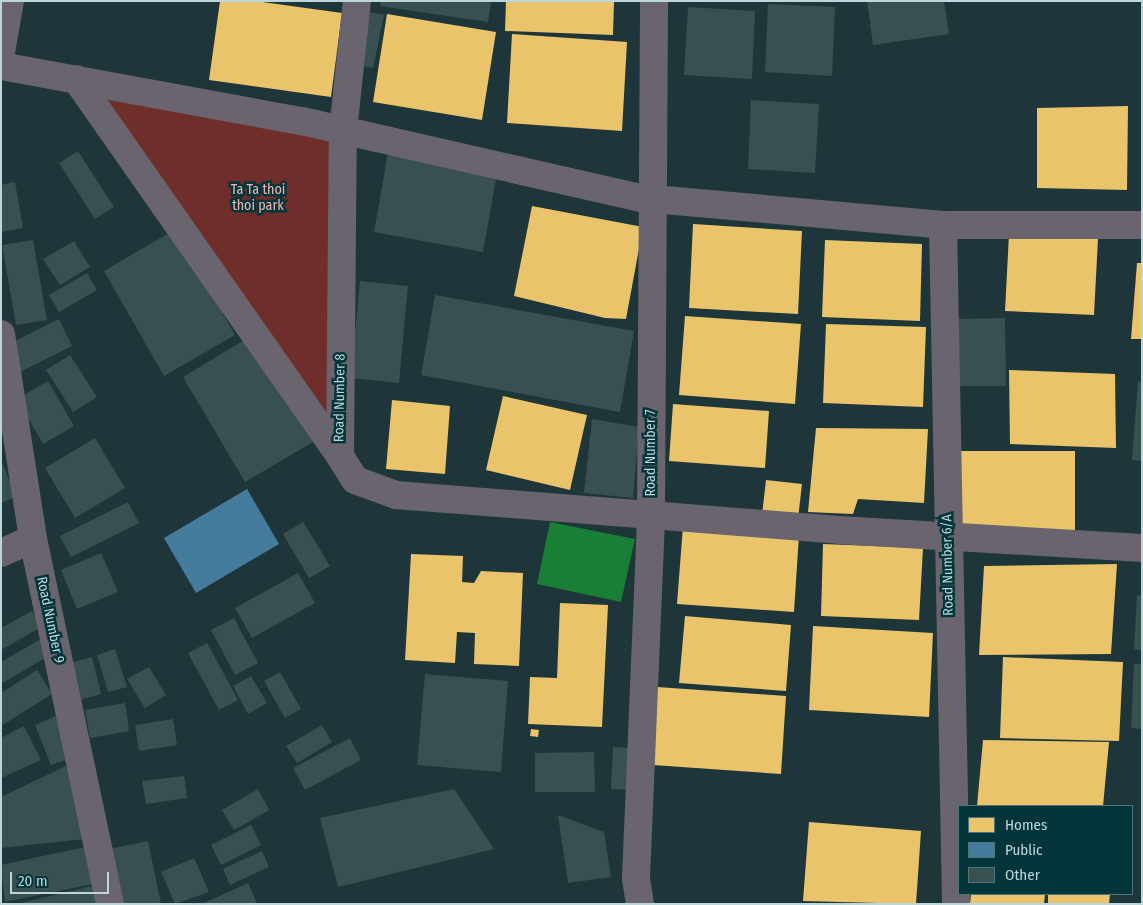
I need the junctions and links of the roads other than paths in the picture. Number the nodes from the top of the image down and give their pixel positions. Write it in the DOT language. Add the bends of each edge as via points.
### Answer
graph roads {
  1 [pos="10,1"];
  2 [pos="357,1"];
  3 [pos="654,1"];
  4 [pos="1,52"];
  5 [pos="1,66"];
  6 [pos="76,80"];
  7 [pos="343,131"];
  8 [pos="653,198"];
  9 [pos="943,225"];
  10 [pos="1142,225"];
  11 [pos="1,334"];
  12 [pos="340,456"];
  13 [pos="651,513"];
  14 [pos="948,536"];
  15 [pos="33,539"];
  16 [pos="1142,548"];
  17 [pos="1,552"];
  18 [pos="110,904"];
  19 [pos="640,904"];
  20 [pos="956,904"];
  1 -- 4 [label="street"];
  2 -- 7 [label="street, Road Number 8"];
  3 -- 8 [label="street, Road Number 7"];
  5 -- 6 [label="street"];
  6 -- 7 [label="street"];
  6 -- 12 [label="street, Road Number 8"];
  7 -- 8 [label="street"];
  7 -- 12 [label="street, Road Number 8"];
  8 -- 9 [label="street"];
  8 -- 13 [label="street, Road Number 7"];
  9 -- 10 [label="street"];
  9 -- 14 [label="street, Road Number 6/A"];
  11 -- 15 [label="street, Road Number 9"];
  12 -- 13 [label="street" via="355,480 396,494"];
  13 -- 14 [label="street"];
  13 -- 19 [label="street, Road Number 7" via="636,878"];
  14 -- 16 [label="street"];
  14 -- 20 [label="street, Road Number 6/A"];
  15 -- 17 [label="street"];
  15 -- 18 [label="street, Road Number 9"];
}
